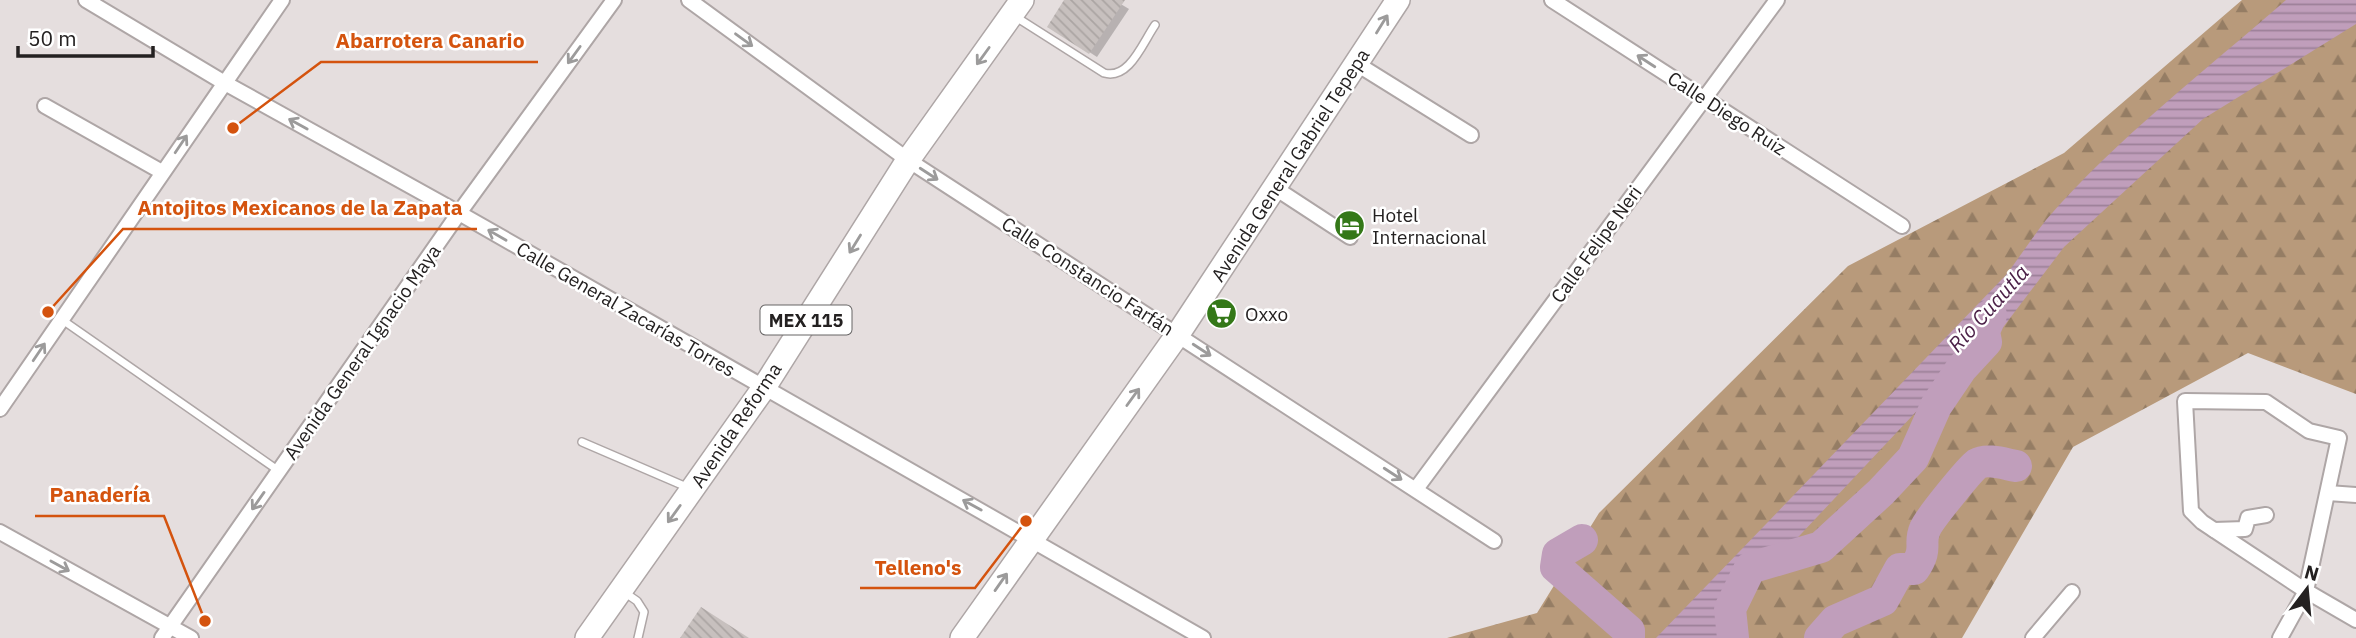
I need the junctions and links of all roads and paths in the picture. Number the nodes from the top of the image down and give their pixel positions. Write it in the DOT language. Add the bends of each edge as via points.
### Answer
graph roads {
  1 [pos="86,0"];
  2 [pos="282,0"];
  3 [pos="614,0"];
  4 [pos="689,0"];
  5 [pos="1398,0"];
  6 [pos="1552,0"];
  7 [pos="1776,0"];
  8 [pos="1017,7"];
  9 [pos="1155,25"];
  10 [pos="1357,64"];
  11 [pos="223,82"];
  12 [pos="1704,97"];
  13 [pos="45,106"];
  14 [pos="1471,135"];
  15 [pos="908,160"];
  16 [pos="162,172"];
  17 [pos="1275,188"];
  18 [pos="459,213"];
  19 [pos="1902,226"];
  20 [pos="1350,237"];
  21 [pos="61,319"];
  22 [pos="1178,334"];
  23 [pos="763,389"];
  24 [pos="0,409"];
  25 [pos="582,442"];
  26 [pos="279,471"];
  27 [pos="692,489"];
  28 [pos="1416,489"];
  29 [pos="2328,493"];
  30 [pos="2356,495"];
  31 [pos="2266,515"];
  32 [pos="2214,530"];
  33 [pos="0,532"];
  34 [pos="1031,538"];
  35 [pos="1494,541"];
  36 [pos="620,589"];
  37 [pos="2306,591"];
  38 [pos="2072,592"];
  39 [pos="2356,620"];
  40 [pos="165,633"];
  41 [pos="191,638"];
  42 [pos="587,638"];
  43 [pos="638,638"];
  44 [pos="962,638"];
  45 [pos="1203,638"];
  46 [pos="2033,638"];
  47 [pos="2280,638"];
  1 -- 11 [label="street, Calle General Zacarías Torres"];
  2 -- 11 [label="street"];
  3 -- 18 [label="street, Avenida General Ignacio Maya, one-way"];
  4 -- 15 [label="street, Calle Constancio Farfán, one-way"];
  10 -- 5 [label="main road, Avenida General Gabriel Tepepa, one-way"];
  12 -- 6 [label="street, Calle Diego Ruiz, one-way"];
  7 -- 12 [label="street, Calle Felipe Neri"];
  8 -- 9 [label="lane" via="1114,76 1123,73"];
  8 -- 15 [label="main road, Avenida Reforma / MEX 115, one-way"];
  10 -- 14 [label="street"];
  10 -- 17 [label="main road, Avenida General Gabriel Tepepa"];
  16 -- 11 [label="street, one-way"];
  18 -- 11 [label="street, Calle General Zacarías Torres, one-way"];
  12 -- 19 [label="street, Calle Diego Ruiz"];
  12 -- 28 [label="street, Calle Felipe Neri"];
  13 -- 16 [label="street"];
  15 -- 22 [label="street, Calle Constancio Farfán, one-way"];
  15 -- 23 [label="main road, Avenida Reforma / MEX 115, one-way"];
  16 -- 21 [label="street"];
  17 -- 20 [label="street"];
  17 -- 22 [label="main road, Avenida General Gabriel Tepepa"];
  23 -- 18 [label="street, Calle General Zacarías Torres, one-way"];
  18 -- 26 [label="street, Avenida General Ignacio Maya"];
  24 -- 21 [label="street, one-way"];
  21 -- 26 [label="lane"];
  22 -- 28 [label="street, Calle Constancio Farfán, one-way"];
  34 -- 22 [label="main road, Avenida General Gabriel Tepepa, one-way"];
  23 -- 27 [label="main road, Avenida Reforma / MEX 115"];
  34 -- 23 [label="street, Calle General Zacarías Torres, one-way"];
  25 -- 27 [label="lane"];
  26 -- 40 [label="street, Avenida General Ignacio Maya, one-way"];
  27 -- 36 [label="main road, Avenida Reforma / MEX 115, one-way"];
  28 -- 35 [label="street, Calle Constancio Farfán"];
  29 -- 30 [label="street"];
  29 -- 32 [label="street" via="2339,438 2309,431 2266,402 2185,401 2191,511"];
  29 -- 37 [label="street"];
  31 -- 32 [label="street" via="2248,519 2245,529"];
  32 -- 37 [label="street"];
  33 -- 40 [label="street, one-way"];
  44 -- 34 [label="main road, Avenida General Gabriel Tepepa, one-way"];
  34 -- 45 [label="street, Calle General Zacarías Torres"];
  36 -- 42 [label="main road, Avenida Reforma / MEX 115"];
  36 -- 43 [label="lane" via="637,601 643,612"];
  37 -- 39 [label="street"];
  37 -- 47 [label="street"];
  38 -- 46 [label="street"];
  40 -- 41 [label="street"];
}
